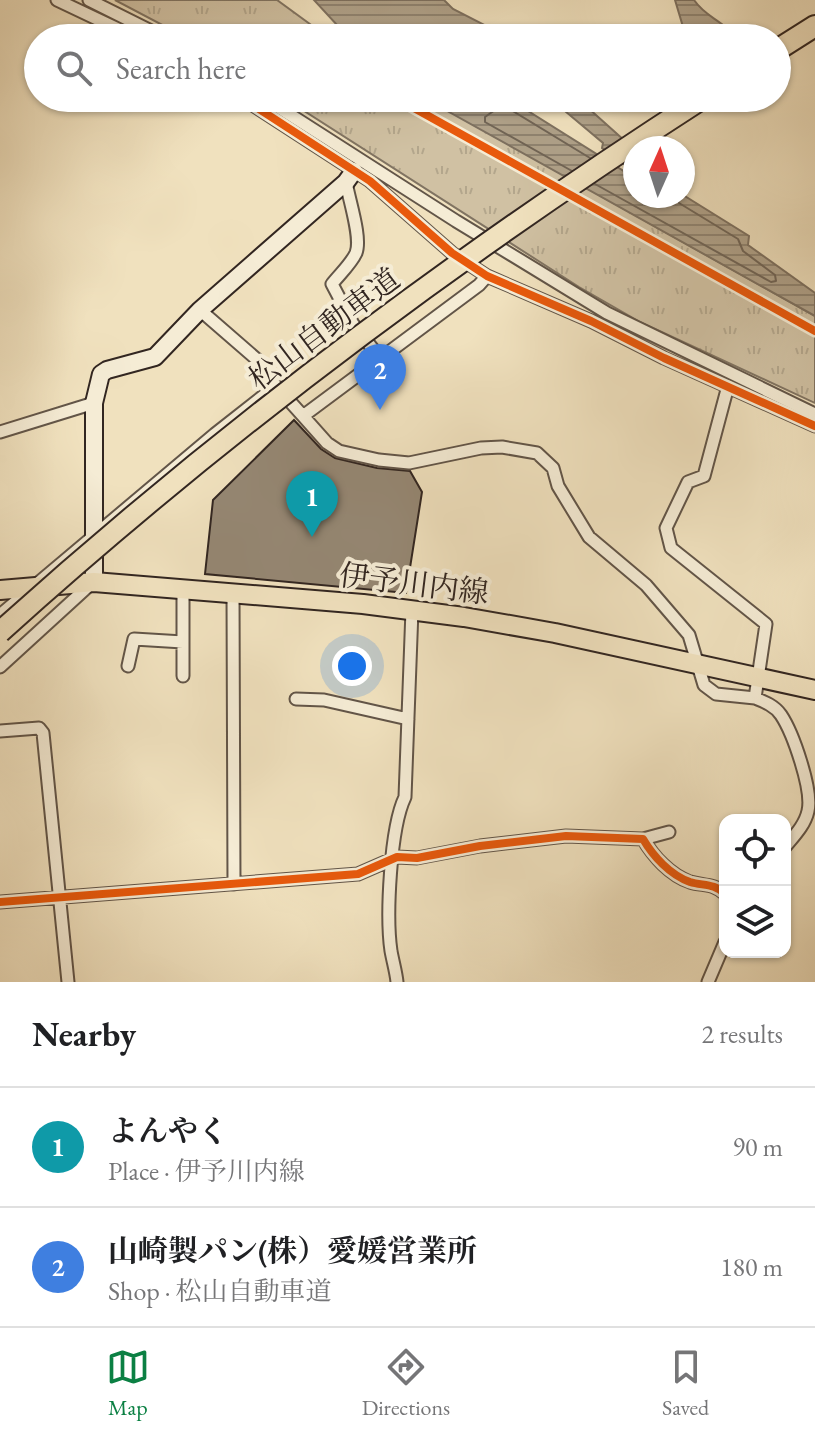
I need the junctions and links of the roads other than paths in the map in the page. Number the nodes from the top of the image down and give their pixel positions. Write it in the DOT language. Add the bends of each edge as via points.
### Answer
graph roads {
  1 [pos="57,0"];
  2 [pos="89,0"];
  3 [pos="108,24"];
  4 [pos="137,24"];
  5 [pos="815,26"];
  6 [pos="791,41"];
  7 [pos="261,112"];
  8 [pos="286,112"];
  9 [pos="682,112"];
  10 [pos="350,177"];
  11 [pos="487,276"];
  12 [pos="200,310"];
  13 [pos="380,358"];
  14 [pos="276,386"];
  15 [pos="728,386"];
  16 [pos="94,403"];
  17 [pos="815,414"];
  18 [pos="303,416"];
  19 [pos="815,426"];
  20 [pos="0,432"];
  21 [pos="95,533"];
  22 [pos="94,582"];
  23 [pos="30,587"];
  24 [pos="183,588"];
  25 [pos="0,590"];
  26 [pos="233,592"];
  27 [pos="412,610"];
  28 [pos="0,615"];
  29 [pos="0,632"];
  30 [pos="183,642"];
  31 [pos="700,665"];
  32 [pos="128,666"];
  33 [pos="0,667"];
  34 [pos="183,676"];
  35 [pos="758,678"];
  36 [pos="815,690"];
  37 [pos="755,698"];
  38 [pos="296,699"];
  39 [pos="408,719"];
  40 [pos="0,731"];
  41 [pos="669,832"];
  42 [pos="643,839"];
  43 [pos="791,839"];
  44 [pos="391,860"];
  45 [pos="234,884"];
  46 [pos="719,890"];
  47 [pos="60,897"];
  48 [pos="0,902"];
  49 [pos="719,956"];
  50 [pos="68,982"];
  51 [pos="397,982"];
  52 [pos="708,982"];
  1 -- 3 [label="street"];
  2 -- 4 [label="street"];
  5 -- 6 [label="highway"];
  7 -- 10 [label="street"];
  8 -- 17 [label="street" via="607,313"];
  9 -- 29 [label="highway, 松山自動車道, bridge" via="408,301 268,408"];
  10 -- 11 [label="street" via="388,195 452,253"];
  10 -- 12 [label="street"];
  10 -- 13 [label="street" via="356,253 332,284 353,324"];
  11 -- 13 [label="street"];
  11 -- 15 [label="street"];
  12 -- 14 [label="street" via="261,363"];
  12 -- 16 [label="street" via="155,357 101,374"];
  13 -- 18 [label="street"];
  14 -- 18 [label="street"];
  14 -- 21 [label="street"];
  15 -- 19 [label="street"];
  15 -- 35 [label="street" via="704,476 688,482 666,528 671,548 766,624"];
  16 -- 20 [label="street"];
  16 -- 21 [label="street"];
  18 -- 31 [label="street" via="339,451 379,460 409,463 502,447 537,453 553,468 589,537 662,602 689,635"];
  21 -- 22 [label="street"];
  21 -- 23 [label="street"];
  22 -- 23 [label="main road, 伊予川内線"];
  22 -- 24 [label="main road, 伊予川内線"];
  22 -- 33 [label="street"];
  23 -- 25 [label="main road, 伊予川内線"];
  23 -- 28 [label="street"];
  24 -- 26 [label="main road, 伊予川内線"];
  24 -- 30 [label="street"];
  26 -- 27 [label="main road, 伊予川内線"];
  26 -- 45 [label="street"];
  27 -- 31 [label="main road, 伊予川内線" via="555,633"];
  27 -- 39 [label="street"];
  30 -- 32 [label="street" via="134,639"];
  30 -- 34 [label="street"];
  31 -- 35 [label="main road, 伊予川内線"];
  31 -- 37 [label="street" via="709,691"];
  35 -- 36 [label="main road, 伊予川内線"];
  35 -- 37 [label="street"];
  37 -- 43 [label="street" via="782,716 796,748 809,803 805,821"];
  38 -- 39 [label="street"];
  39 -- 44 [label="street" via="405,797"];
  40 -- 47 [label="street" via="39,728 43,733"];
  41 -- 42 [label="street"];
  42 -- 44 [label="street" via="557,837"];
  42 -- 46 [label="street" via="658,860 683,879"];
  44 -- 45 [label="street" via="358,874"];
  44 -- 51 [label="street" via="390,938"];
  45 -- 47 [label="street"];
  47 -- 48 [label="street"];
  47 -- 50 [label="street"];
  49 -- 52 [label="street"];
}
